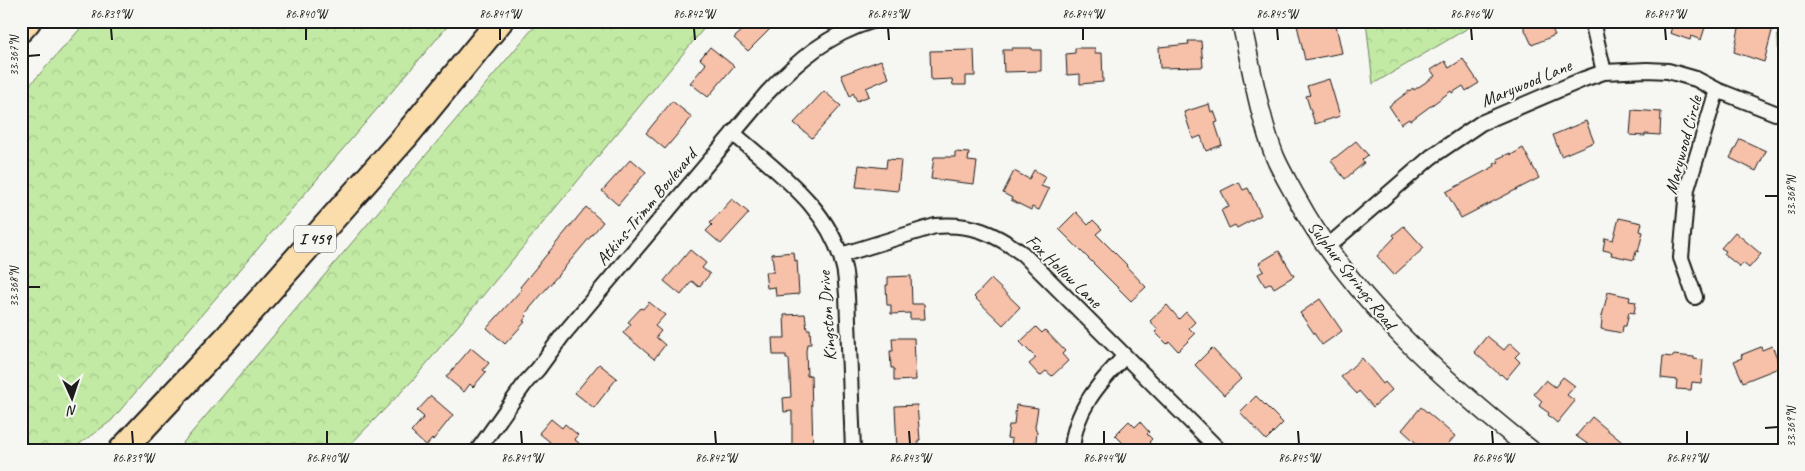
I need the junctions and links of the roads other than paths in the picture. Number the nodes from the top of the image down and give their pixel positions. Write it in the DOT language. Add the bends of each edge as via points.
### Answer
graph roads {
  1 [pos="28,21"];
  2 [pos="500,21"];
  3 [pos="872,21"];
  4 [pos="1241,21"];
  5 [pos="1592,21"];
  6 [pos="21,28"];
  7 [pos="1604,72"];
  8 [pos="1718,90"];
  9 [pos="1775,113"];
  10 [pos="733,133"];
  11 [pos="1327,247"];
  12 [pos="841,255"];
  13 [pos="1695,297"];
  14 [pos="1125,356"];
  15 [pos="484,448"];
  16 [pos="122,450"];
  17 [pos="853,450"];
  18 [pos="1072,450"];
  19 [pos="1219,450"];
  20 [pos="1531,450"];
  1 -- 6 [label="highway"];
  2 -- 16 [label="highway, I 459" via="377,168 225,340"];
  3 -- 10 [label="street, Atkins-Trimm Boulevard" via="812,50 767,92"];
  4 -- 11 [label="street, Sulphur Springs Road" via="1275,157"];
  5 -- 7 [label="street"];
  7 -- 8 [label="street, Marywood Lane" via="1668,71"];
  7 -- 11 [label="street, Marywood Lane" via="1481,123 1430,157"];
  8 -- 9 [label="street, Marywood Lane"];
  8 -- 13 [label="street, Marywood Circle" via="1687,190 1681,258"];
  10 -- 12 [label="street, Kingston Drive" via="803,194 828,226"];
  10 -- 15 [label="street, Atkins-Trimm Boulevard" via="562,336 526,382"];
  11 -- 20 [label="street, Sulphur Springs Road" via="1363,294 1418,354 1475,406"];
  12 -- 14 [label="street, Fox Hollow Lane" via="936,226 971,227 989,233 1023,254"];
  12 -- 17 [label="street, Kingston Drive" via="847,295"];
  14 -- 18 [label="street" via="1084,406"];
  14 -- 19 [label="street, Fox Hollow Lane"];
}
